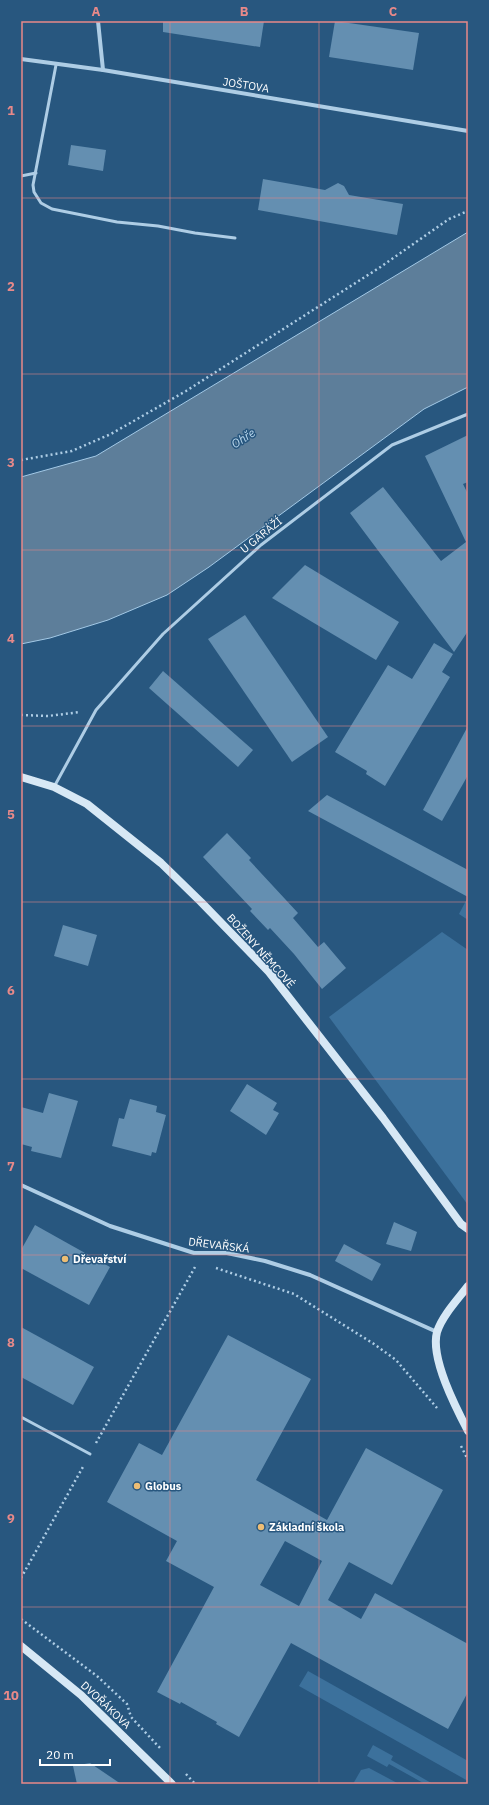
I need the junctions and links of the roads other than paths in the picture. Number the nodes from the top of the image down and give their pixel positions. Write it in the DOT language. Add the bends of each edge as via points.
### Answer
graph roads {
  1 [pos="98,21"];
  2 [pos="21,59"];
  3 [pos="56,65"];
  4 [pos="103,70"];
  5 [pos="468,131"];
  6 [pos="36,173"];
  7 [pos="21,176"];
  8 [pos="235,238"];
  9 [pos="468,414"];
  10 [pos="21,777"];
  11 [pos="54,787"];
  12 [pos="21,1185"];
  13 [pos="468,1229"];
  14 [pos="468,1286"];
  15 [pos="437,1332"];
  16 [pos="21,1417"];
  17 [pos="468,1431"];
  18 [pos="90,1454"];
  19 [pos="21,1646"];
  20 [pos="172,1784"];
  1 -- 4 [label="street"];
  2 -- 3 [label="street, JOŠTOVA"];
  3 -- 4 [label="street, JOŠTOVA"];
  3 -- 6 [label="lane"];
  4 -- 5 [label="street, JOŠTOVA"];
  6 -- 7 [label="lane"];
  6 -- 8 [label="lane" via="34,192 41,203 52,209 117,222"];
  9 -- 11 [label="lane, U GARÁŽÍ" via="392,445 261,545 163,634 96,710"];
  10 -- 11 [label="street, BOŽENY NĚMCOVÉ"];
  11 -- 13 [label="street, BOŽENY NĚMCOVÉ" via="87,804 161,863 269,972"];
  12 -- 15 [label="street, DŘEVAŘSKÁ" via="110,1226 194,1254 235,1255 310,1275"];
  14 -- 15 [label="street"];
  15 -- 17 [label="street" via="436,1354 453,1403"];
  16 -- 18 [label="lane"];
  19 -- 20 [label="street, DVOŘÁKOVA" via="81,1695"];
}
